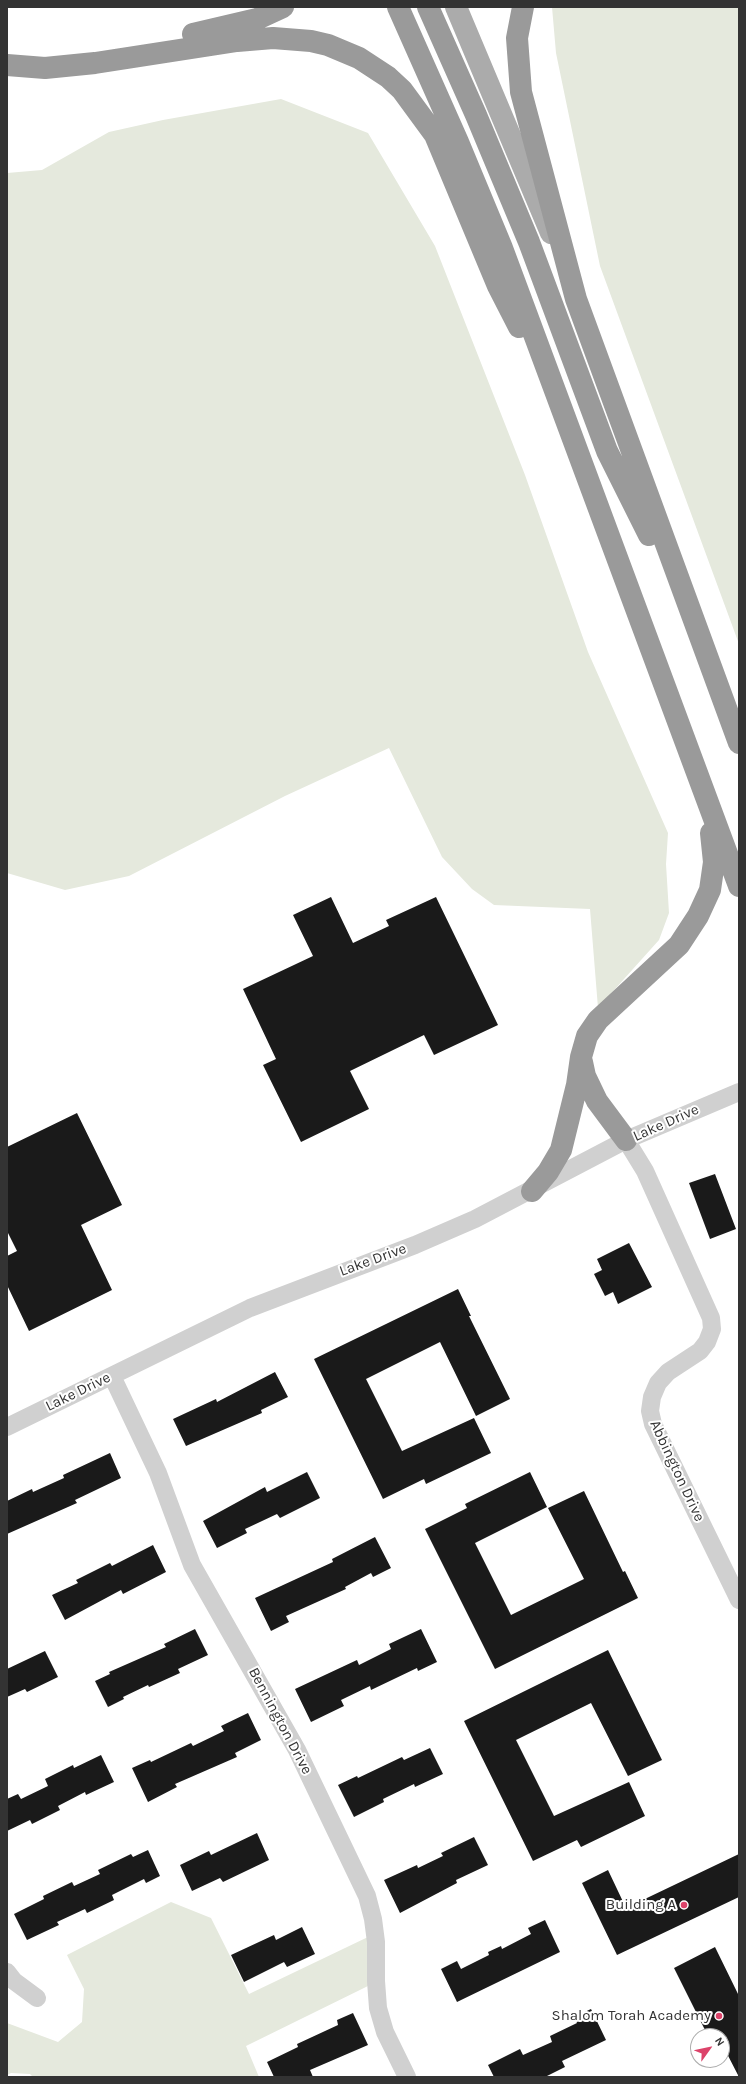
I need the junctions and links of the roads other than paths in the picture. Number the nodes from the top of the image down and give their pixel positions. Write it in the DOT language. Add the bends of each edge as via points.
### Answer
graph roads {
  1 [pos="282,7"];
  2 [pos="398,7"];
  3 [pos="428,7"];
  4 [pos="456,7"];
  5 [pos="523,7"];
  6 [pos="7,58"];
  7 [pos="7,65"];
  8 [pos="576,299"];
  9 [pos="563,410"];
  10 [pos="698,633"];
  11 [pos="739,743"];
  12 [pos="706,798"];
  13 [pos="739,886"];
  14 [pos="581,1057"];
  15 [pos="739,1092"];
  16 [pos="626,1140"];
  17 [pos="532,1191"];
  18 [pos="112,1376"];
  19 [pos="7,1427"];
  20 [pos="739,1600"];
  21 [pos="7,1972"];
  22 [pos="38,1998"];
  23 [pos="407,2077"];
  1 -- 6 [label="highway" via="256,19 212,31 129,45"];
  2 -- 9 [label="highway" via="502,248"];
  3 -- 10 [label="highway" via="529,242 607,451"];
  4 -- 8 [label="main road" via="533,189"];
  5 -- 8 [label="highway" via="517,38 521,92"];
  7 -- 9 [label="highway" via="45,68 95,63 237,41 273,38 328,45 373,66 402,90 435,135 498,286"];
  8 -- 10 [label="highway"];
  9 -- 12 [label="highway"];
  10 -- 11 [label="highway"];
  12 -- 13 [label="highway"];
  12 -- 14 [label="highway" via="714,862 710,890 701,909 679,945 598,1020 587,1036"];
  14 -- 16 [label="highway" via="585,1076 598,1101"];
  14 -- 17 [label="highway" via="561,1150 548,1172"];
  15 -- 16 [label="street, Lake Drive"];
  16 -- 17 [label="street, Lake Drive"];
  16 -- 20 [label="street, Abbington Drive" via="645,1171 711,1318 712,1330 700,1351 668,1372 658,1383 650,1411 653,1424"];
  17 -- 18 [label="street, Lake Drive" via="415,1245 250,1308"];
  18 -- 19 [label="street, Lake Drive"];
  18 -- 23 [label="street, Bennington Drive" via="158,1473 192,1565 297,1750 367,1896 374,1919 378,2008 385,2032"];
  21 -- 22 [label="street" via="14,1981"];
}
